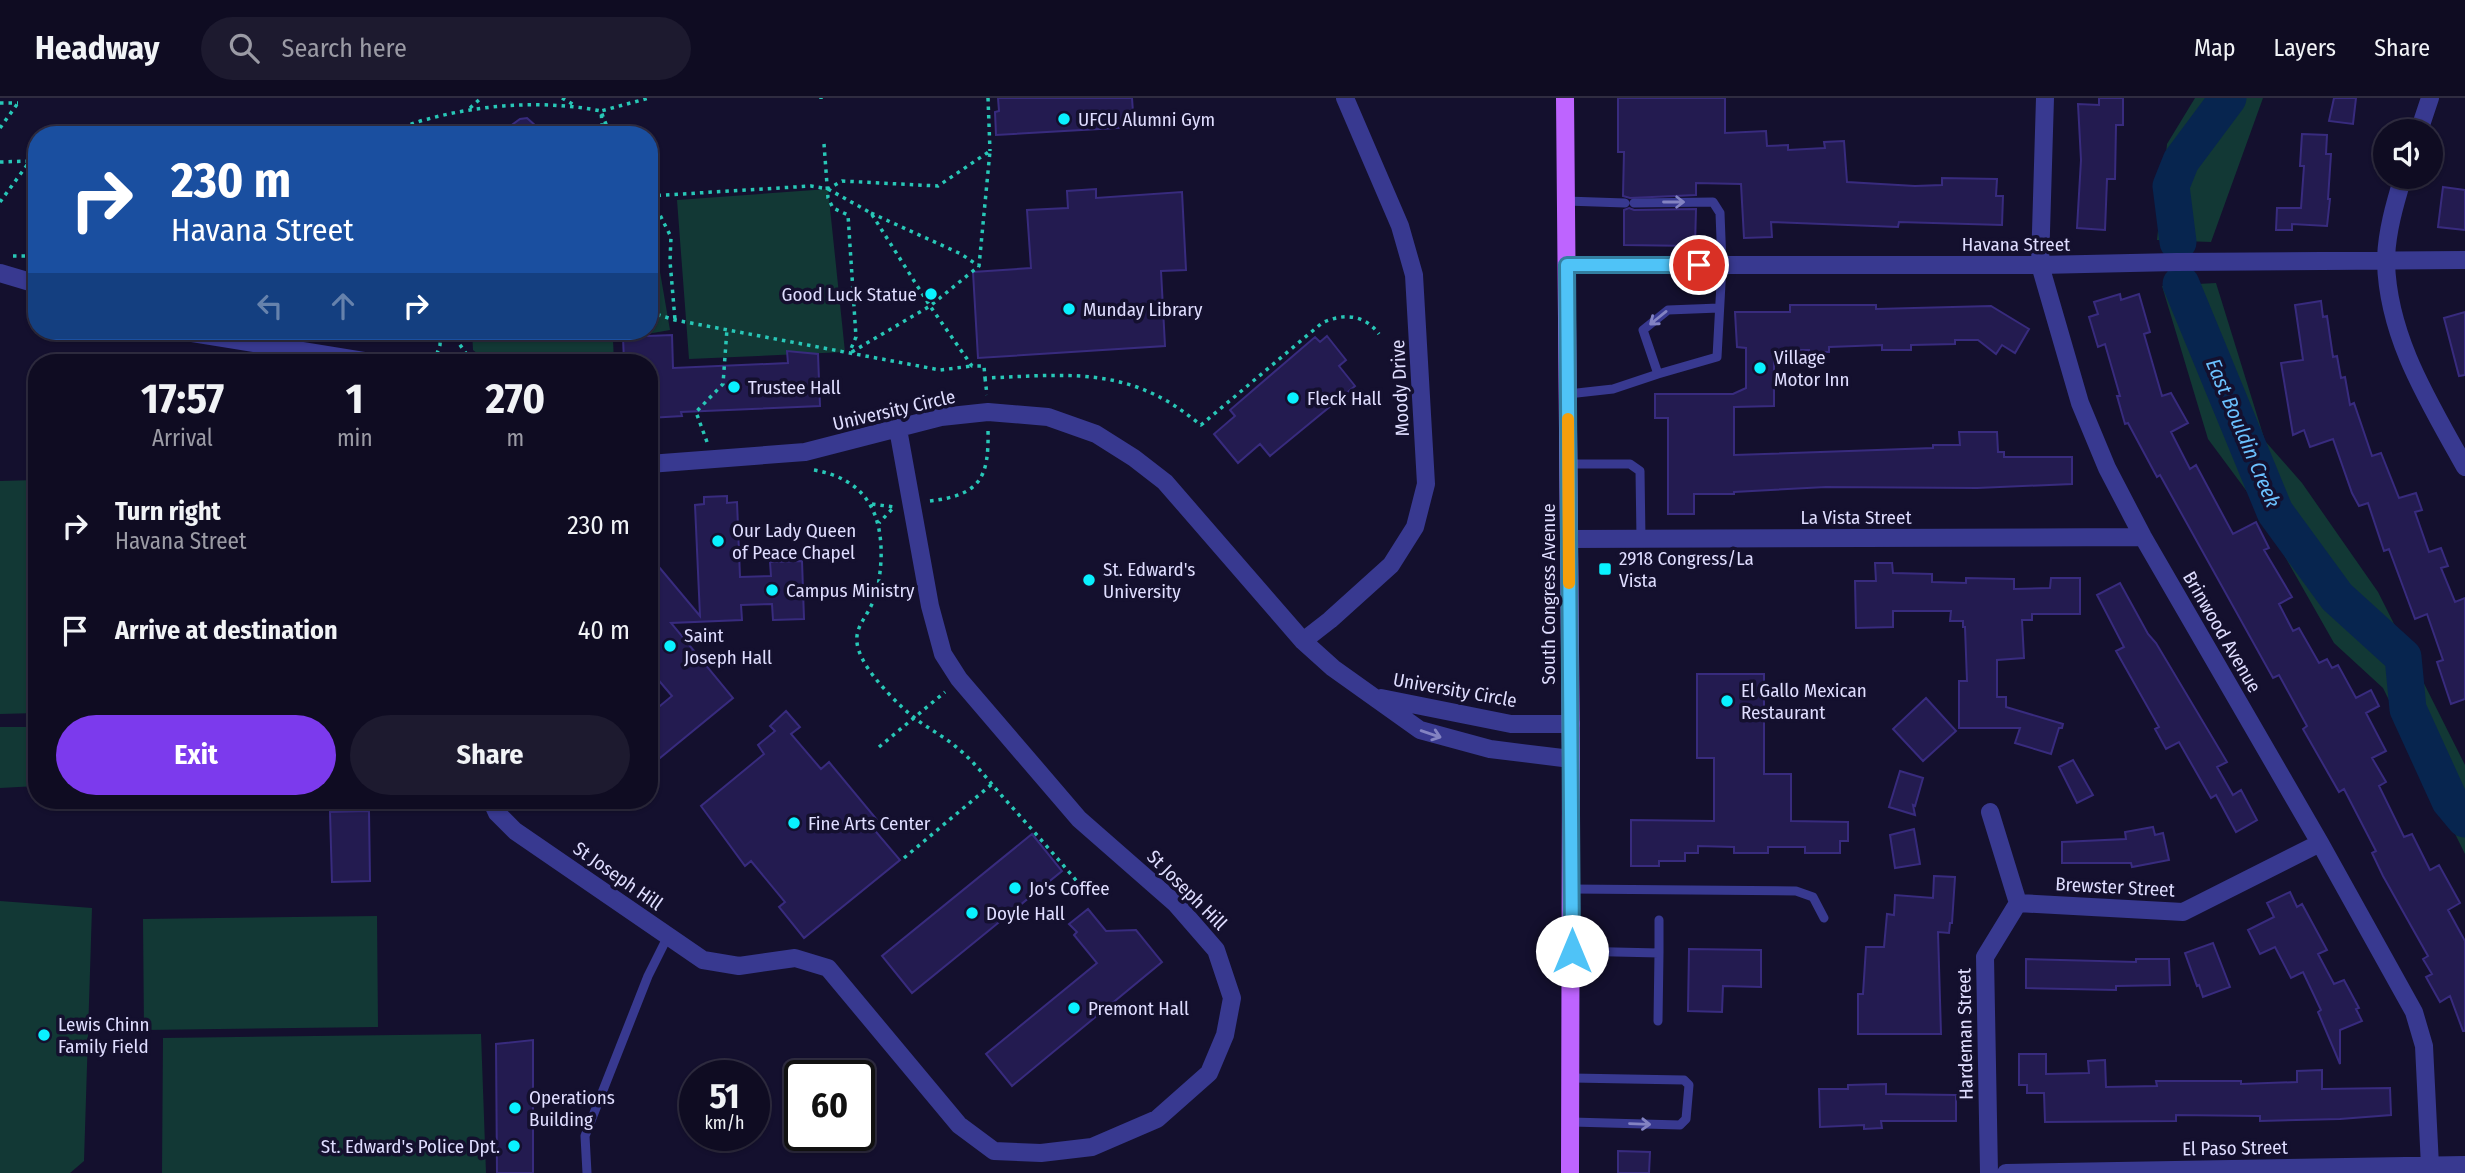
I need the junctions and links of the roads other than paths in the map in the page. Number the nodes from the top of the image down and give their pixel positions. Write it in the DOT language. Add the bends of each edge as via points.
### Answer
graph roads {
  1 [pos="1345,98"];
  2 [pos="1565,98"];
  3 [pos="2045,98"];
  4 [pos="2430,98"];
  5 [pos="2423,119"];
  6 [pos="2399,189"];
  7 [pos="1566,201"];
  8 [pos="2465,260"];
  9 [pos="2386,261"];
  10 [pos="4,265"];
  11 [pos="1567,265"];
  12 [pos="1722,265"];
  13 [pos="2040,265"];
  14 [pos="28,279"];
  15 [pos="1720,308"];
  16 [pos="235,340"];
  17 [pos="321,354"];
  18 [pos="1658,374"];
  19 [pos="1568,394"];
  20 [pos="898,429"];
  21 [pos="658,463"];
  22 [pos="1568,464"];
  23 [pos="2465,467"];
  24 [pos="2143,537"];
  25 [pos="1641,538"];
  26 [pos="1569,539"];
  27 [pos="1303,641"];
  28 [pos="1374,696"];
  29 [pos="1571,724"];
  30 [pos="1571,759"];
  31 [pos="495,809"];
  32 [pos="1990,812"];
  33 [pos="2320,843"];
  34 [pos="1572,889"];
  35 [pos="2018,903"];
  36 [pos="1824,918"];
  37 [pos="1659,920"];
  38 [pos="668,936"];
  39 [pos="1572,951"];
  40 [pos="1659,953"];
  41 [pos="1658,1021"];
  42 [pos="1572,1079"];
  43 [pos="1572,1122"];
  44 [pos="2465,1165"];
  45 [pos="2430,1166"];
  46 [pos="587,1173"];
  47 [pos="1570,1173"];
  48 [pos="1989,1173"];
  49 [pos="2006,1173"];
  1 -- 27 [label="street, Moody Drive" via="1400,226 1413,275 1426,484 1415,527 1391,565"];
  2 -- 7 [label="main road, South Congress Avenue"];
  3 -- 13 [label="street, Brinwood Avenue"];
  4 -- 5 [label="street"];
  6 -- 9 [label="street"];
  7 -- 11 [label="main road, South Congress Avenue"];
  7 -- 12 [label="lane, one-way" via="1713,202 1720,213"];
  8 -- 9 [label="street, Havana Street"];
  9 -- 13 [label="street, Havana Street"];
  9 -- 23 [label="street" via="2403,346"];
  10 -- 14 [label="street"];
  11 -- 12 [label="street, Havana Street"];
  11 -- 19 [label="main road, South Congress Avenue"];
  12 -- 13 [label="street, Havana Street"];
  12 -- 15 [label="lane"];
  13 -- 24 [label="street, Brinwood Avenue" via="2080,404"];
  15 -- 18 [label="lane" via="1717,357"];
  15 -- 18 [label="lane, one-way" via="1668,310 1643,330"];
  16 -- 17 [label="street"];
  18 -- 19 [label="lane" via="1613,389"];
  19 -- 22 [label="main road, South Congress Avenue"];
  20 -- 21 [label="street, University Circle" via="805,452"];
  20 -- 27 [label="street, University Circle" via="941,417 988,412 1048,417 1096,433 1165,482"];
  20 -- 38 [label="street, St Joseph Hill" via="943,654 1079,819 1176,904 1216,950 1232,998 1225,1035 1209,1073 1157,1119 1092,1147 1041,1153 994,1151 959,1125 828,968 795,958 738,966 703,960"];
  22 -- 25 [label="lane" via="1630,464 1640,471"];
  22 -- 26 [label="main road, South Congress Avenue"];
  24 -- 25 [label="street, La Vista Street"];
  24 -- 33 [label="street, Brinwood Avenue"];
  25 -- 26 [label="street, La Vista Street"];
  26 -- 29 [label="main road, South Congress Avenue"];
  27 -- 28 [label="street, University Circle"];
  28 -- 29 [label="street, University Circle" via="1511,724"];
  28 -- 30 [label="street, University Circle, one-way" via="1429,733 1490,749"];
  29 -- 30 [label="main road, South Congress Avenue"];
  30 -- 34 [label="main road, South Congress Avenue"];
  31 -- 38 [label="street, St Joseph Hill" via="515,831"];
  32 -- 35 [label="street"];
  33 -- 35 [label="street, Brewster Street" via="2183,912"];
  33 -- 45 [label="street, Brinwood Avenue" via="2414,1013 2424,1045"];
  34 -- 36 [label="lane" via="1796,891 1813,897"];
  34 -- 39 [label="main road, South Congress Avenue"];
  35 -- 48 [label="street, Hardeman Street" via="1985,957"];
  37 -- 40 [label="lane"];
  38 -- 46 [label="lane" via="585,1136"];
  39 -- 40 [label="lane"];
  39 -- 42 [label="main road, South Congress Avenue"];
  40 -- 41 [label="lane"];
  42 -- 43 [label="main road, South Congress Avenue"];
  43 -- 42 [label="lane, one-way" via="1680,1125 1686,1119 1689,1085 1684,1080"];
  43 -- 47 [label="main road, South Congress Avenue"];
  44 -- 45 [label="street, El Paso Street"];
  45 -- 49 [label="street, El Paso Street"];
}
